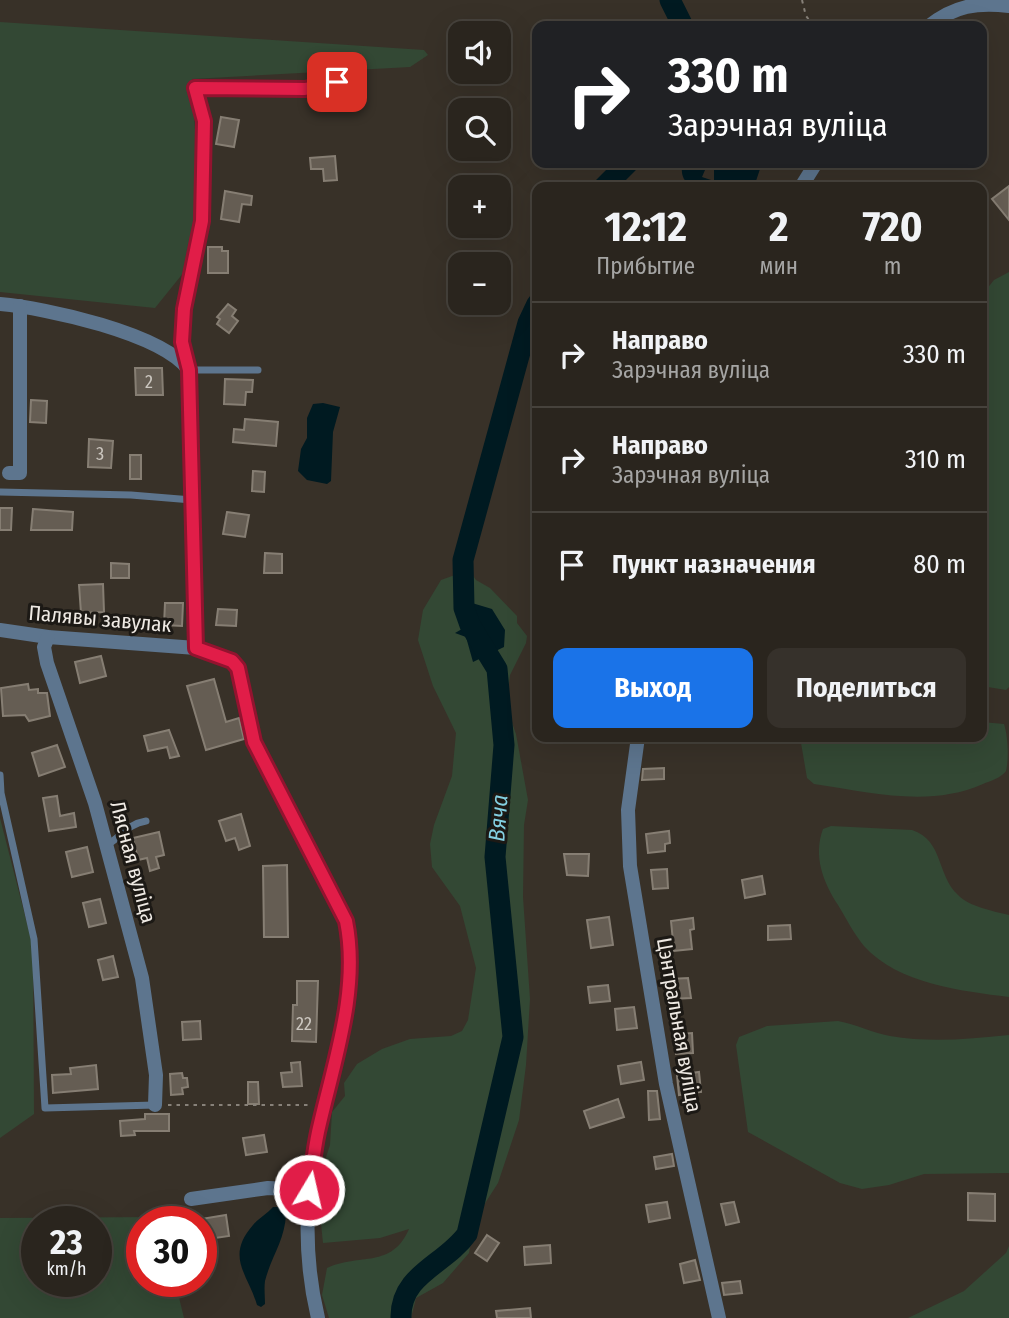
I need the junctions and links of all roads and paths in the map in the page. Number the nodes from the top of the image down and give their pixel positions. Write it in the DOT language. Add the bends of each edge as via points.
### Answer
graph roads {
  1 [pos="802,0"];
  2 [pos="1009,6"];
  3 [pos="810,21"];
  4 [pos="937,21"];
  5 [pos="337,82"];
  6 [pos="0,304"];
  7 [pos="20,306"];
  8 [pos="189,370"];
  9 [pos="258,370"];
  10 [pos="9,473"];
  11 [pos="0,492"];
  12 [pos="193,500"];
  13 [pos="0,630"];
  14 [pos="48,637"];
  15 [pos="196,648"];
  16 [pos="637,742"];
  17 [pos="0,775"];
  18 [pos="146,821"];
  19 [pos="107,846"];
  20 [pos="155,1105"];
  21 [pos="325,1105"];
  22 [pos="309,1190"];
  23 [pos="191,1199"];
  24 [pos="318,1318"];
  25 [pos="719,1318"];
  1 -- 3 [label="path"];
  2 -- 4 [label="street" via="970,5"];
  5 -- 8 [label="street" via="305,89 195,88 204,121 202,221 184,309 182,342"];
  6 -- 7 [label="street"];
  7 -- 8 [label="street" via="110,328 162,350"];
  7 -- 10 [label="street" via="20,473"];
  8 -- 9 [label="lane"];
  8 -- 12 [label="street"];
  11 -- 12 [label="lane"];
  12 -- 15 [label="street"];
  13 -- 14 [label="street, Палявы завулак"];
  14 -- 15 [label="street, Палявы завулак"];
  14 -- 19 [label="street, Лясная вуліца" via="44,647 47,663"];
  15 -- 21 [label="street, Палявы завулак" via="232,661 238,668 254,742 346,921 351,953 341,1046"];
  16 -- 25 [label="street, Цэнтральная вуліца" via="628,810 631,876 666,1084"];
  17 -- 20 [label="lane" via="34,939 45,1108"];
  18 -- 19 [label="lane" via="134,823"];
  19 -- 20 [label="street, Лясная вуліца" via="142,978 156,1075"];
  20 -- 21 [label="path"];
  21 -- 22 [label="street"];
  22 -- 23 [label="street" via="268,1188"];
  22 -- 24 [label="street" via="306,1253"];
}
